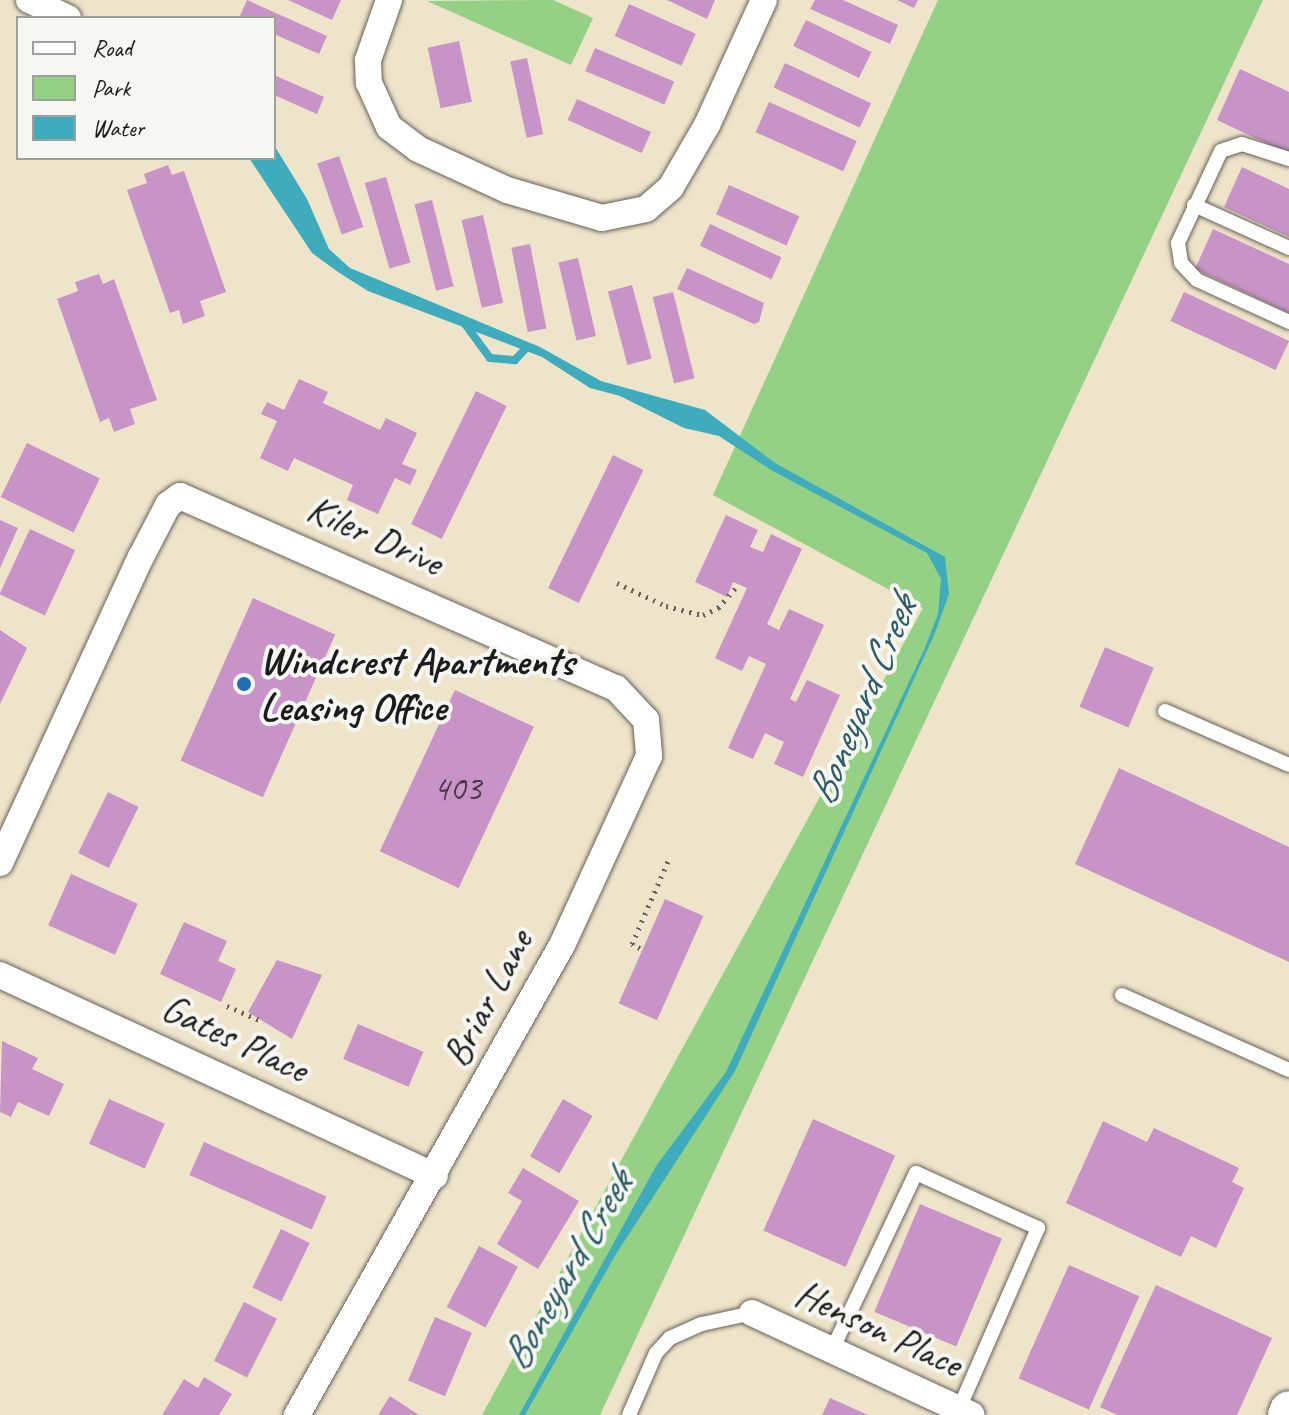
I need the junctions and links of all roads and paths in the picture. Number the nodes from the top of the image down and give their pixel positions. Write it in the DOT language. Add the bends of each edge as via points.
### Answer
graph roads {
  1 [pos="29,0"];
  2 [pos="389,0"];
  3 [pos="764,0"];
  4 [pos="64,16"];
  5 [pos="1289,159"];
  6 [pos="1194,205"];
  7 [pos="1289,248"];
  8 [pos="1289,322"];
  9 [pos="617,583"];
  10 [pos="737,586"];
  11 [pos="538,653"];
  12 [pos="1165,711"];
  13 [pos="1289,765"];
  14 [pos="669,859"];
  15 [pos="0,863"];
  16 [pos="640,948"];
  17 [pos="0,975"];
  18 [pos="1122,995"];
  19 [pos="227,1006"];
  20 [pos="264,1022"];
  21 [pos="1289,1070"];
  22 [pos="435,1176"];
  23 [pos="752,1313"];
  24 [pos="832,1350"];
  25 [pos="957,1411"];
  26 [pos="297,1415"];
  27 [pos="629,1415"];
  1 -- 4 [label="street"];
  2 -- 3 [label="street" via="368,60 369,83 389,127 418,149 507,190 602,218 646,209 671,187 707,125"];
  5 -- 6 [label="lane" via="1242,144 1221,151"];
  6 -- 7 [label="lane"];
  6 -- 8 [label="lane" via="1178,243 1181,263 1197,280"];
  9 -- 10 [label="path" via="666,606 703,615 718,608"];
  11 -- 15 [label="street, Kiler Drive" via="280,536 177,497 141,557"];
  11 -- 22 [label="street, Briar Lane" via="616,688 639,707 649,729 649,756 562,945"];
  12 -- 13 [label="lane"];
  14 -- 16 [label="path" via="632,944"];
  17 -- 22 [label="street, Gates Place"];
  18 -- 21 [label="lane"];
  19 -- 20 [label="path"];
  22 -- 26 [label="street, Briar Lane"];
  23 -- 24 [label="street, Henson Place"];
  23 -- 27 [label="lane" via="702,1324 670,1338 656,1353"];
  24 -- 25 [label="street, Henson Place"];
  24 -- 25 [label="lane" via="916,1173 1038,1228"];
}
